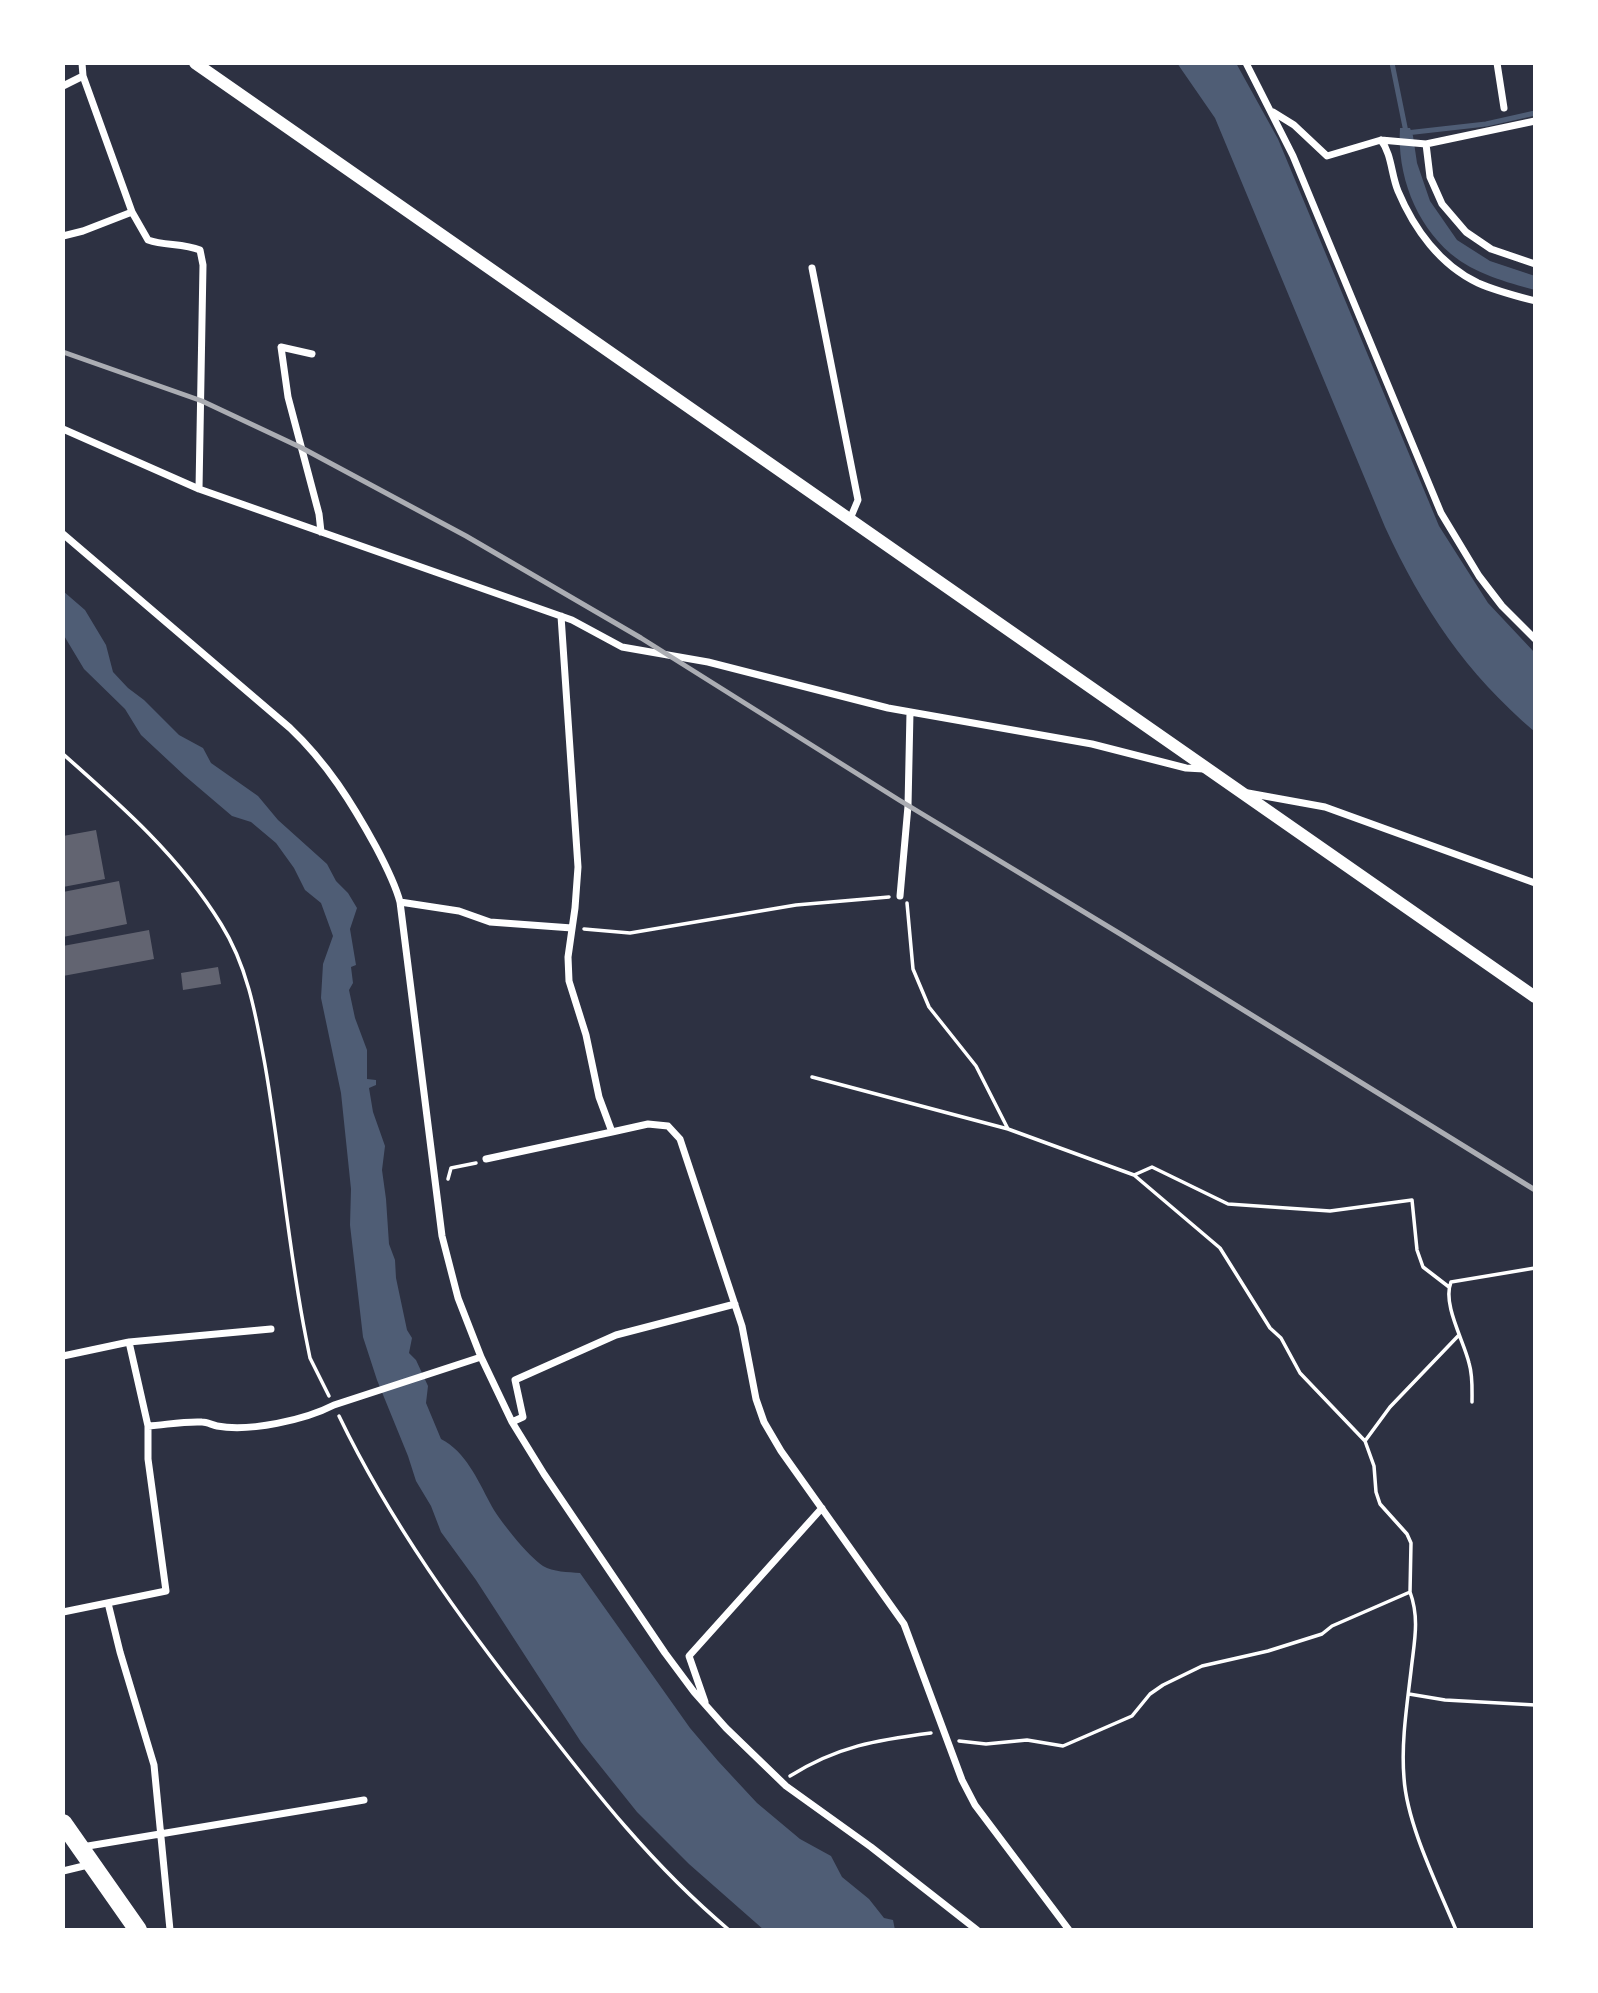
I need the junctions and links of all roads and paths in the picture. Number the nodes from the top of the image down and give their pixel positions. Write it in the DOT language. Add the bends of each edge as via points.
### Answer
graph roads {
  1 [pos="82,63"];
  2 [pos="195,63"];
  3 [pos="1246,63"];
  4 [pos="1497,63"];
  5 [pos="83,76"];
  6 [pos="63,86"];
  7 [pos="1504,108"];
  8 [pos="1272,112"];
  9 [pos="1535,121"];
  10 [pos="1381,140"];
  11 [pos="1426,144"];
  12 [pos="132,212"];
  13 [pos="63,236"];
  14 [pos="1535,264"];
  15 [pos="812,268"];
  16 [pos="1535,301"];
  17 [pos="312,354"];
  18 [pos="63,429"];
  19 [pos="199,489"];
  20 [pos="850,519"];
  21 [pos="321,532"];
  22 [pos="63,534"];
  23 [pos="561,616"];
  24 [pos="1535,639"];
  25 [pos="910,712"];
  26 [pos="63,754"];
  27 [pos="1208,769"];
  28 [pos="1243,792"];
  29 [pos="1535,883"];
  30 [pos="900,896"];
  31 [pos="400,902"];
  32 [pos="572,928"];
  33 [pos="1535,997"];
  34 [pos="812,1077"];
  35 [pos="1008,1129"];
  36 [pos="612,1132"];
  37 [pos="486,1159"];
  38 [pos="1134,1175"];
  39 [pos="448,1184"];
  40 [pos="1535,1268"];
  41 [pos="1449,1287"];
  42 [pos="734,1304"];
  43 [pos="271,1329"];
  44 [pos="1459,1335"];
  45 [pos="129,1342"];
  46 [pos="63,1356"];
  47 [pos="481,1357"];
  48 [pos="1472,1402"];
  49 [pos="334,1405"];
  50 [pos="512,1422"];
  51 [pos="148,1426"];
  52 [pos="1365,1441"];
  53 [pos="822,1508"];
  54 [pos="1410,1592"];
  55 [pos="108,1603"];
  56 [pos="63,1612"];
  57 [pos="1409,1694"];
  58 [pos="706,1705"];
  59 [pos="1535,1705"];
  60 [pos="946,1739"];
  61 [pos="781,1781"];
  62 [pos="364,1800"];
  63 [pos="63,1823"];
  64 [pos="162,1834"];
  65 [pos="80,1847"];
  66 [pos="92,1864"];
  67 [pos="63,1871"];
  68 [pos="138,1930"];
  69 [pos="170,1930"];
  70 [pos="729,1930"];
  71 [pos="977,1930"];
  72 [pos="1069,1930"];
  73 [pos="1456,1930"];
  1 -- 5 [label="street"];
  2 -- 20 [label="street"];
  3 -- 8 [label="street"];
  4 -- 7 [label="street"];
  5 -- 6 [label="street"];
  5 -- 12 [label="street"];
  8 -- 10 [label="street" via="1294,125 1327,156"];
  8 -- 24 [label="street" via="1441,513 1479,576"];
  9 -- 11 [label="street"];
  10 -- 11 [label="street"];
  10 -- 16 [label="street" via="1407,212 1426,241 1448,264 1478,283"];
  11 -- 14 [label="street" via="1430,177 1442,204 1466,232 1491,249"];
  12 -- 13 [label="street"];
  12 -- 19 [label="street" via="148,240 200,250"];
  15 -- 20 [label="street" via="858,499"];
  17 -- 21 [label="street" via="281,347"];
  18 -- 19 [label="street"];
  19 -- 21 [label="street"];
  20 -- 27 [label="street"];
  21 -- 23 [label="street"];
  22 -- 31 [label="street" via="313,750 359,816"];
  23 -- 25 [label="street" via="622,647 708,662"];
  23 -- 32 [label="street" via="578,867"];
  25 -- 27 [label="street"];
  25 -- 30 [label="street"];
  26 -- 49 [label="path" via="176,860 236,954 253,1000 310,1358"];
  27 -- 28 [label="street"];
  28 -- 29 [label="street" via="1325,807"];
  28 -- 33 [label="street"];
  30 -- 32 [label="path" via="796,905 630,933"];
  30 -- 35 [label="path" via="907,903 913,968 929,1007 976,1066"];
  31 -- 32 [label="street" via="459,911 491,922"];
  31 -- 47 [label="street" via="442,1236 458,1298"];
  32 -- 36 [label="street" via="569,981"];
  34 -- 35 [label="path"];
  35 -- 38 [label="path"];
  36 -- 37 [label="street"];
  36 -- 42 [label="street" via="648,1124 668,1126 680,1139"];
  37 -- 39 [label="path" via="451,1168"];
  38 -- 41 [label="path" via="1152,1167 1241,1206 1330,1211 1412,1200 1423,1267"];
  38 -- 52 [label="path" via="1220,1248 1300,1373"];
  40 -- 41 [label="path" via="1451,1282"];
  41 -- 44 [label="path"];
  42 -- 50 [label="street" via="616,1335 515,1380 523,1417"];
  42 -- 53 [label="street" via="765,1422"];
  43 -- 45 [label="street"];
  44 -- 48 [label="path" via="1469,1363"];
  44 -- 52 [label="path" via="1390,1407"];
  45 -- 46 [label="street"];
  45 -- 51 [label="street"];
  47 -- 49 [label="street"];
  47 -- 50 [label="street"];
  49 -- 51 [label="street" via="314,1415 258,1426 218,1426 204,1421"];
  49 -- 70 [label="path" via="376,1487 490,1657 617,1820"];
  50 -- 58 [label="street" via="631,1605"];
  51 -- 55 [label="street" via="148,1459 166,1591"];
  52 -- 54 [label="path" via="1380,1504 1411,1543"];
  53 -- 58 [label="street" via="689,1656"];
  53 -- 60 [label="street" via="904,1624"];
  54 -- 57 [label="path" via="1417,1625"];
  54 -- 60 [label="path" via="1322,1634 1202,1666 1150,1694 1132,1716 1063,1746 1027,1740 986,1744"];
  55 -- 56 [label="street"];
  55 -- 64 [label="street" via="154,1765"];
  57 -- 59 [label="path"];
  57 -- 73 [label="path" via="1404,1778 1409,1808"];
  58 -- 61 [label="street"];
  60 -- 61 [label="path" via="932,1733 856,1745"];
  60 -- 72 [label="street" via="975,1805"];
  61 -- 71 [label="street"];
  62 -- 64 [label="street"];
  63 -- 65 [label="main road"];
  64 -- 65 [label="street"];
  64 -- 69 [label="street"];
  65 -- 66 [label="main road"];
  66 -- 67 [label="street"];
  66 -- 68 [label="main road"];
}
